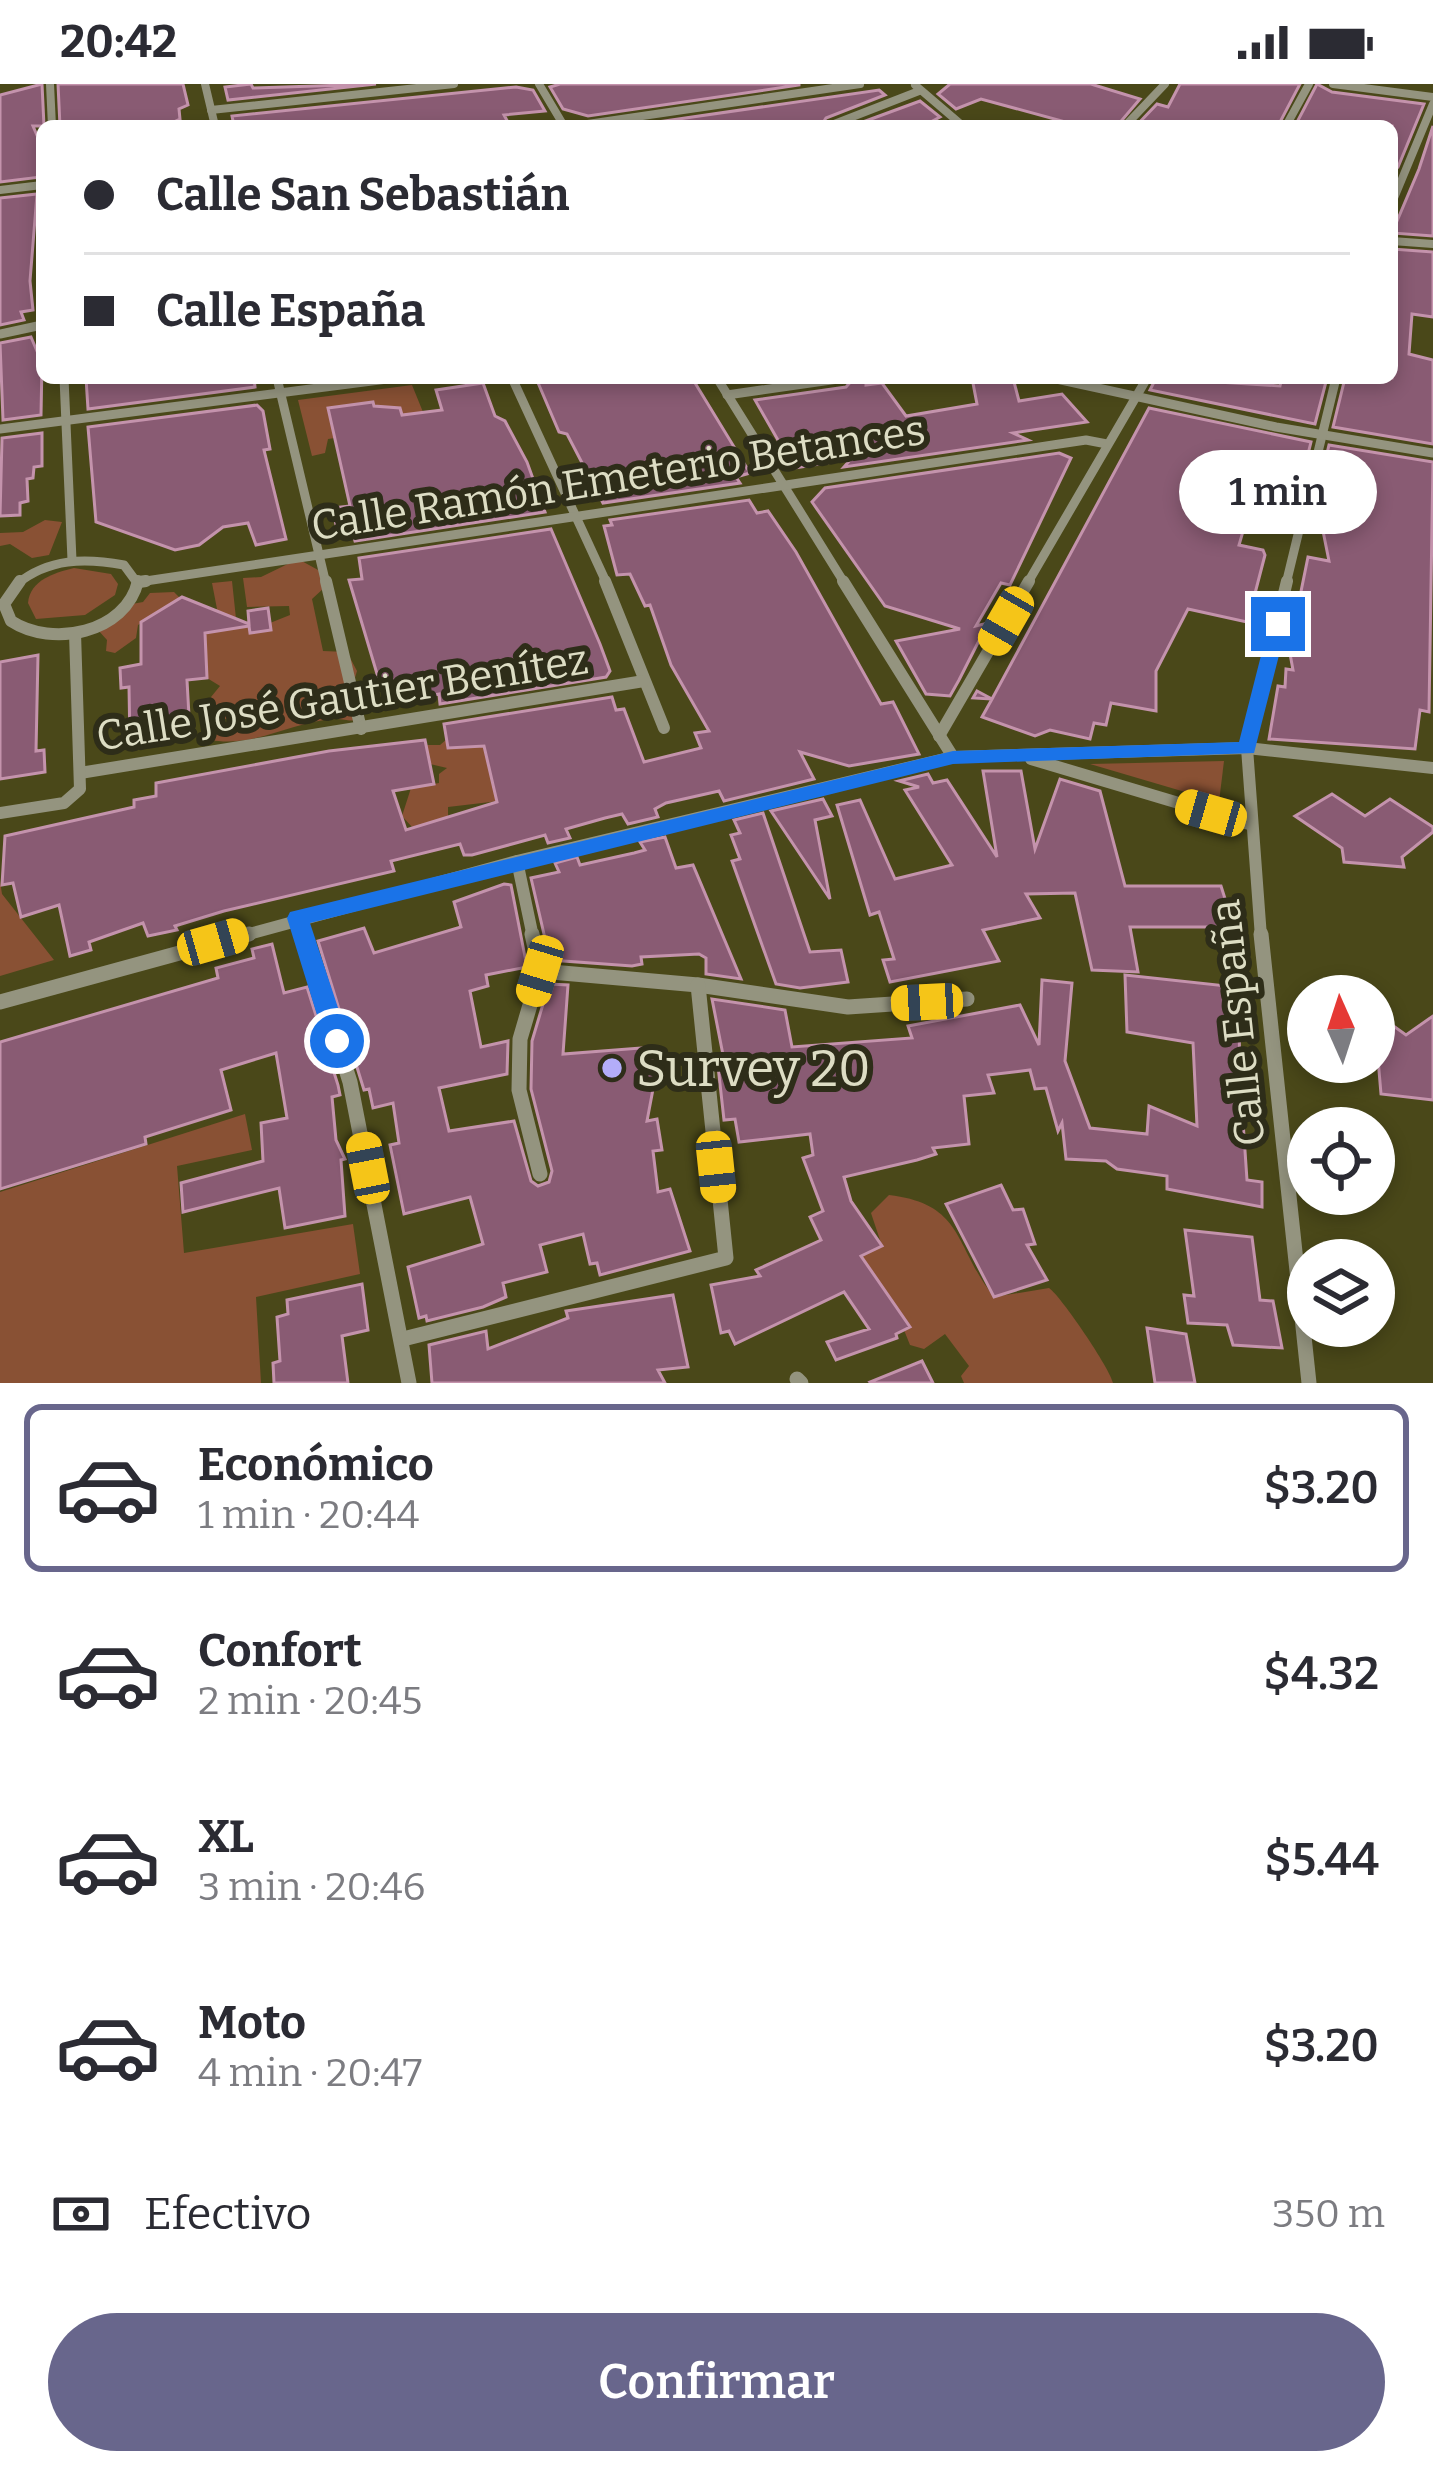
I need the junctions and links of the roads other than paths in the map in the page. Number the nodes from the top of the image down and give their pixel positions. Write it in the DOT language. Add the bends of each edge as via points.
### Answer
graph roads {
  1 [pos="50,84"];
  2 [pos="205,84"];
  3 [pos="454,84"];
  4 [pos="539,84"];
  5 [pos="860,84"];
  6 [pos="1165,84"];
  7 [pos="1309,84"];
  8 [pos="1333,84"];
  9 [pos="917,87"];
  10 [pos="1433,101"];
  11 [pos="211,110"];
  12 [pos="52,120"];
  13 [pos="214,120"];
  14 [pos="560,120"];
  15 [pos="615,120"];
  16 [pos="843,120"];
  17 [pos="956,120"];
  18 [pos="1131,120"];
  19 [pos="1289,120"];
  20 [pos="36,186"];
  21 [pos="1398,188"];
  22 [pos="0,190"];
  23 [pos="1398,242"];
  24 [pos="1433,244"];
  25 [pos="36,326"];
  26 [pos="0,334"];
  27 [pos="64,384"];
  28 [pos="279,384"];
  29 [pos="349,384"];
  30 [pos="515,384"];
  31 [pos="721,384"];
  32 [pos="803,384"];
  33 [pos="1077,384"];
  34 [pos="1144,384"];
  35 [pos="1335,384"];
  36 [pos="281,393"];
  37 [pos="727,395"];
  38 [pos="1136,398"];
  39 [pos="66,421"];
  40 [pos="0,429"];
  41 [pos="1322,435"];
  42 [pos="1107,444"];
  43 [pos="1433,453"];
  44 [pos="782,485"];
  45 [pos="579,514"];
  46 [pos="319,557"];
  47 [pos="72,560"];
  48 [pos="140,583"];
  49 [pos="2,604"];
  50 [pos="75,633"];
  51 [pos="644,681"];
  52 [pos="664,728"];
  53 [pos="361,729"];
  54 [pos="939,736"];
  55 [pos="1247,748"];
  56 [pos="1019,756"];
  57 [pos="953,757"];
  58 [pos="1433,768"];
  59 [pos="80,773"];
  60 [pos="0,813"];
  61 [pos="1250,824"];
  62 [pos="517,861"];
  63 [pos="298,918"];
  64 [pos="540,971"];
  65 [pos="698,985"];
  66 [pos="967,999"];
  67 [pos="0,1002"];
  68 [pos="540,1174"];
  69 [pos="403,1339"];
  70 [pos="409,1383"];
  71 [pos="1309,1383"];
  1 -- 12 [label="street"];
  2 -- 11 [label="street"];
  3 -- 11 [label="street"];
  4 -- 14 [label="street"];
  5 -- 15 [label="street"];
  6 -- 18 [label="street"];
  7 -- 19 [label="street"];
  8 -- 10 [label="street"];
  9 -- 16 [label="street"];
  9 -- 17 [label="street"];
  10 -- 21 [label="street"];
  11 -- 13 [label="street"];
  20 -- 22 [label="street"];
  23 -- 24 [label="street"];
  25 -- 26 [label="street"];
  27 -- 39 [label="street"];
  28 -- 36 [label="street"];
  29 -- 36 [label="street"];
  30 -- 45 [label="street"];
  31 -- 37 [label="street"];
  32 -- 37 [label="street"];
  33 -- 38 [label="street"];
  34 -- 38 [label="street"];
  35 -- 41 [label="street, Calle España"];
  36 -- 39 [label="street"];
  36 -- 46 [label="street"];
  37 -- 44 [label="street"];
  38 -- 41 [label="street"];
  38 -- 42 [label="street"];
  39 -- 40 [label="street"];
  39 -- 47 [label="street"];
  41 -- 43 [label="street"];
  41 -- 55 [label="street, Calle España"];
  42 -- 44 [label="street, Calle Ramón Emeterio Betances" via="1086,440"];
  42 -- 54 [label="street"];
  44 -- 45 [label="street, Calle Ramón Emeterio Betances"];
  44 -- 54 [label="street"];
  45 -- 46 [label="street, Calle Ramón Emeterio Betances"];
  45 -- 51 [label="street"];
  46 -- 48 [label="street, Calle Ramón Emeterio Betances"];
  46 -- 53 [label="street"];
  47 -- 48 [label="street" via="124,565"];
  47 -- 49 [label="street" via="31,573"];
  48 -- 50 [label="street" via="116,618"];
  49 -- 50 [label="street" via="17,628"];
  50 -- 59 [label="street"];
  51 -- 52 [label="street"];
  51 -- 53 [label="street, Calle José Gautier Benítez"];
  53 -- 59 [label="street, Calle José Gautier Benítez"];
  54 -- 57 [label="street"];
  55 -- 56 [label="street"];
  55 -- 58 [label="street"];
  55 -- 61 [label="street, Calle España"];
  56 -- 57 [label="street"];
  56 -- 61 [label="street"];
  57 -- 62 [label="street"];
  59 -- 60 [label="street, Calle José Gautier Benítez" via="70,801"];
  61 -- 71 [label="street, Calle España"];
  62 -- 63 [label="street"];
  62 -- 64 [label="street"];
  63 -- 67 [label="street"];
  63 -- 69 [label="street" via="350,1082"];
  64 -- 65 [label="street"];
  64 -- 68 [label="street" via="520,1039 519,1090"];
  65 -- 66 [label="street" via="848,1007"];
  65 -- 69 [label="street" via="726,1258"];
  69 -- 70 [label="street"];
}
